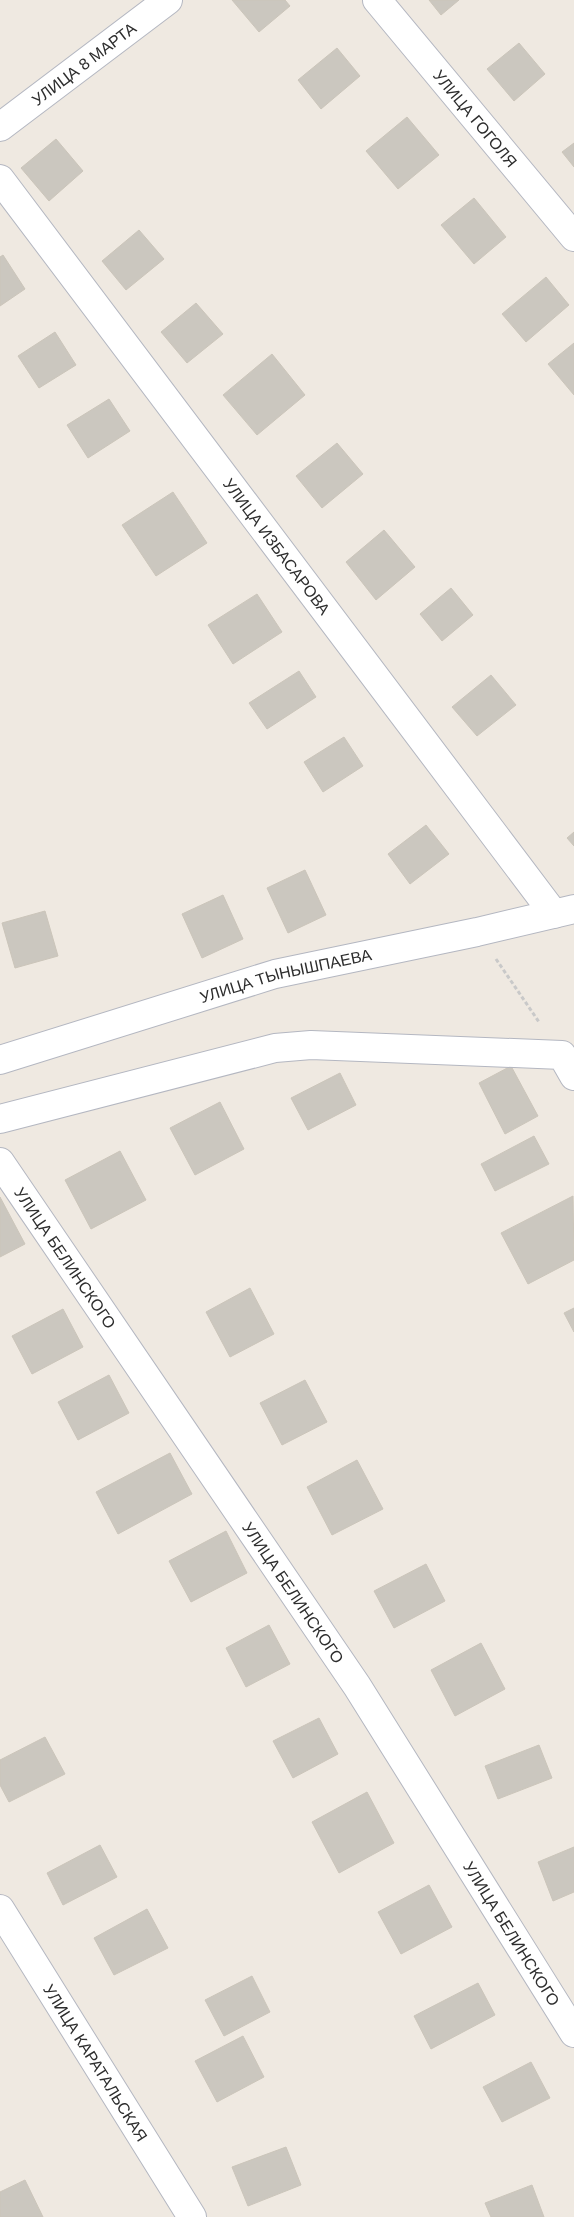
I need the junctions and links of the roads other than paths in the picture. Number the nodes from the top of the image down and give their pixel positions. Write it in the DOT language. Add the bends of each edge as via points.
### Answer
graph roads {
  1 [pos="168,0"];
  2 [pos="377,0"];
  3 [pos="0,127"];
  4 [pos="0,179"];
  5 [pos="574,237"];
  6 [pos="564,912"];
  7 [pos="0,1060"];
  8 [pos="568,1065"];
  9 [pos="0,1119"];
  10 [pos="0,1162"];
  11 [pos="0,1909"];
  12 [pos="574,2033"];
  13 [pos="192,2217"];
  1 -- 3 [label="street, УЛИЦА 8 МАРТА"];
  2 -- 5 [label="street, УЛИЦА ГОГОЛЯ"];
  4 -- 6 [label="street, УЛИЦА ИЗБАСАРОВА"];
  6 -- 7 [label="street, УЛИЦА ТЫНЫШПАЕВА" via="275,974"];
  8 -- 9 [label="street" via="311,1045 275,1048"];
  10 -- 12 [label="street, УЛИЦА БЕЛИНСКОГО" via="357,1686"];
  11 -- 13 [label="street, УЛИЦА КАРАТАЛЬСКАЯ"];
}
